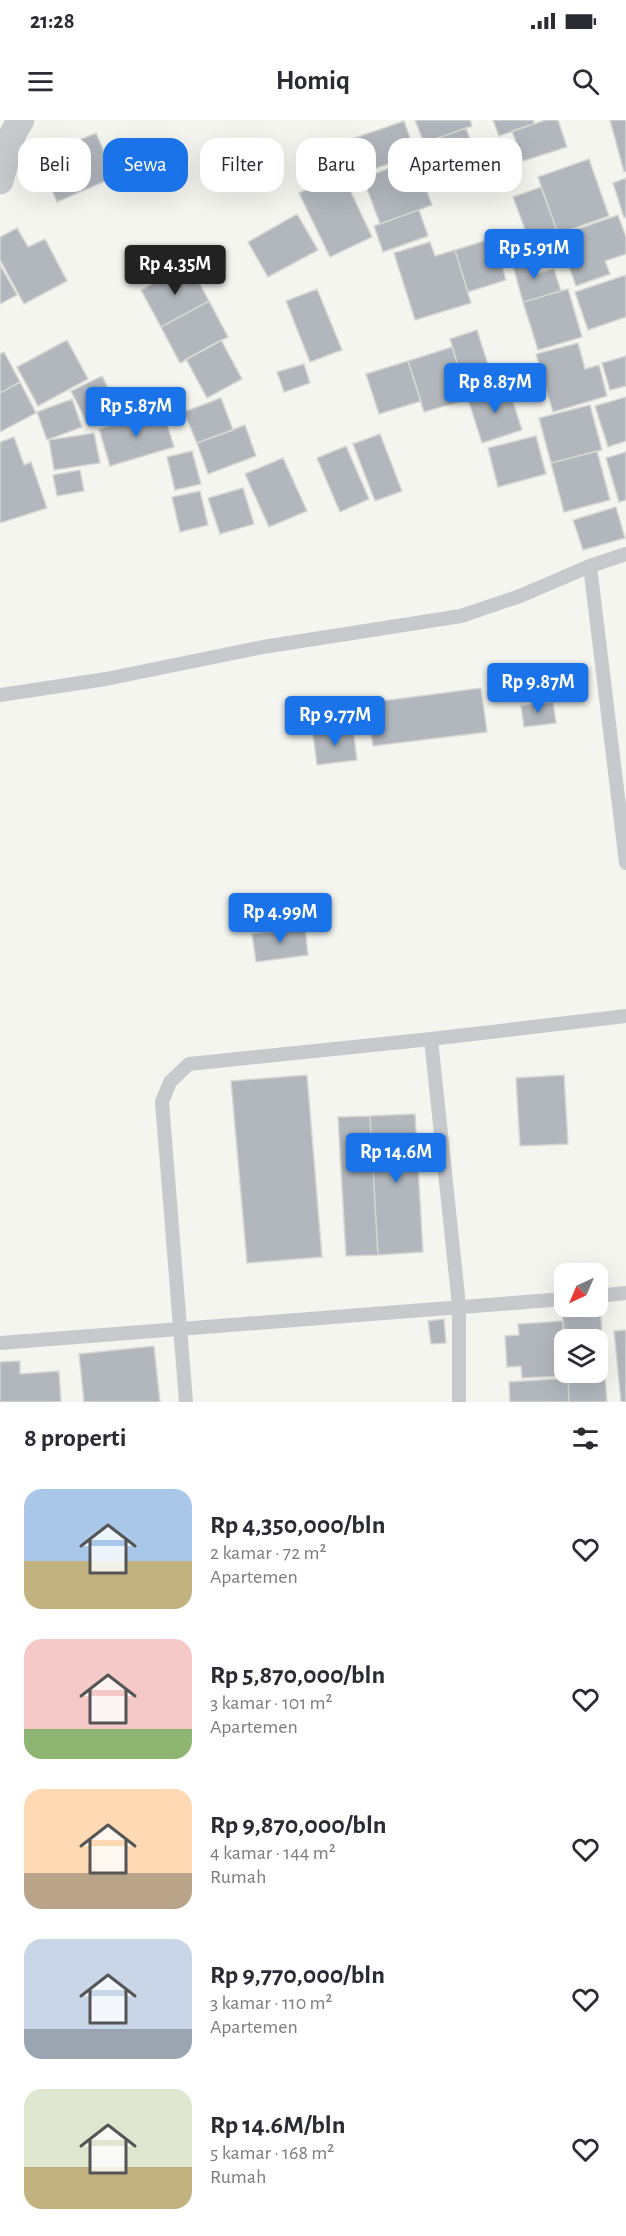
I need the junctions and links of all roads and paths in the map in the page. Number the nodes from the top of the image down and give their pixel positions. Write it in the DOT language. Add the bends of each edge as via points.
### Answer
graph roads {
  1 [pos="21,120"];
  2 [pos="0,181"];
  3 [pos="626,554"];
  4 [pos="590,566"];
  5 [pos="0,695"];
  6 [pos="626,863"];
  7 [pos="626,1016"];
  8 [pos="431,1039"];
  9 [pos="626,1293"];
  10 [pos="608,1295"];
  11 [pos="554,1300"];
  12 [pos="459,1306"];
  13 [pos="181,1328"];
  14 [pos="0,1343"];
  15 [pos="186,1402"];
  16 [pos="459,1402"];
  1 -- 2 [label="street" via="13,133"];
  3 -- 4 [label="lane"];
  4 -- 5 [label="lane" via="461,616"];
  4 -- 6 [label="lane"];
  7 -- 8 [label="lane"];
  8 -- 12 [label="lane"];
  8 -- 13 [label="lane" via="189,1064 170,1082 162,1102"];
  9 -- 10 [label="lane"];
  11 -- 12 [label="lane"];
  12 -- 13 [label="lane"];
  12 -- 16 [label="lane"];
  13 -- 14 [label="lane"];
  13 -- 15 [label="lane"];
}
